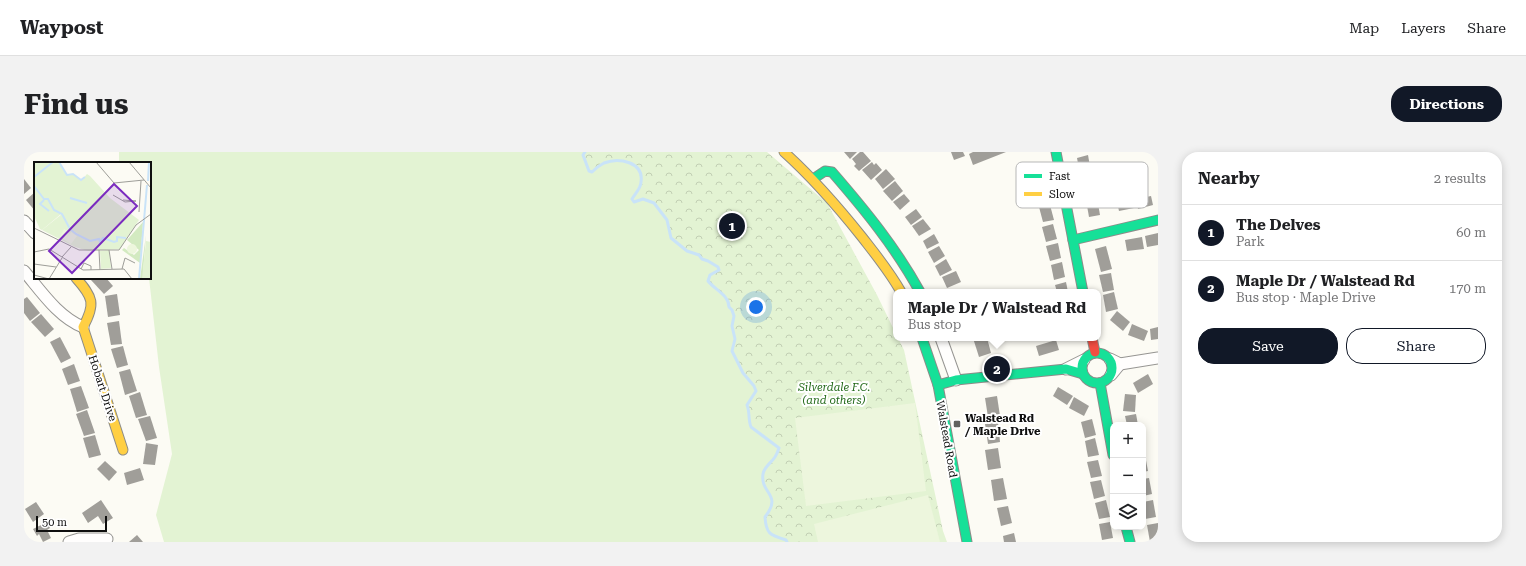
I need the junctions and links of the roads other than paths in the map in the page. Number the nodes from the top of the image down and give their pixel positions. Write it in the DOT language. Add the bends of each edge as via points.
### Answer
graph roads {
  1 [pos="784,152"];
  2 [pos="1056,152"];
  3 [pos="1058,162"];
  4 [pos="813,179"];
  5 [pos="1067,208"];
  6 [pos="1158,220"];
  7 [pos="24,221"];
  8 [pos="34,232"];
  9 [pos="1073,240"];
  10 [pos="24,271"];
  11 [pos="77,279"];
  12 [pos="899,289"];
  13 [pos="918,289"];
  14 [pos="1082,289"];
  15 [pos="83,327"];
  16 [pos="923,341"];
  17 [pos="942,341"];
  18 [pos="1093,341"];
  19 [pos="1095,352"];
  20 [pos="1158,358"];
  21 [pos="1084,360"];
  22 [pos="1115,362"];
  23 [pos="1066,369"];
  24 [pos="1083,374"];
  25 [pos="1111,375"];
  26 [pos="956,380"];
  27 [pos="1100,383"];
  28 [pos="938,385"];
  29 [pos="1110,438"];
  30 [pos="123,450"];
  31 [pos="1127,530"];
  32 [pos="107,539"];
  33 [pos="69,542"];
  34 [pos="967,542"];
  35 [pos="1130,542"];
  1 -- 4 [label="street"];
  2 -- 3 [label="street"];
  4 -- 12 [label="street" via="859,233"];
  4 -- 13 [label="street" via="825,171 832,172 894,247"];
  5 -- 9 [label="street"];
  6 -- 9 [label="street"];
  7 -- 8 [label="street"];
  9 -- 14 [label="street"];
  10 -- 15 [label="street" via="57,309"];
  11 -- 15 [label="street" via="89,292 92,302 90,314"];
  15 -- 30 [label="street, Hobart Drive"];
  16 -- 28 [label="street, Walstead Road"];
  17 -- 26 [label="street"];
  18 -- 19 [label="street"];
  19 -- 21 [label="street"];
  19 -- 22 [label="street" via="1104,354"];
  20 -- 22 [label="street"];
  21 -- 23 [label="street"];
  21 -- 24 [label="street"];
  22 -- 25 [label="street"];
  23 -- 24 [label="street"];
  23 -- 26 [label="street"];
  24 -- 27 [label="street" via="1093,382"];
  25 -- 27 [label="street"];
  26 -- 28 [label="street"];
  27 -- 29 [label="street"];
  28 -- 34 [label="street, Walstead Road" via="962,526"];
  31 -- 35 [label="street"];
  32 -- 33 [label="street" via="79,539"];
}
